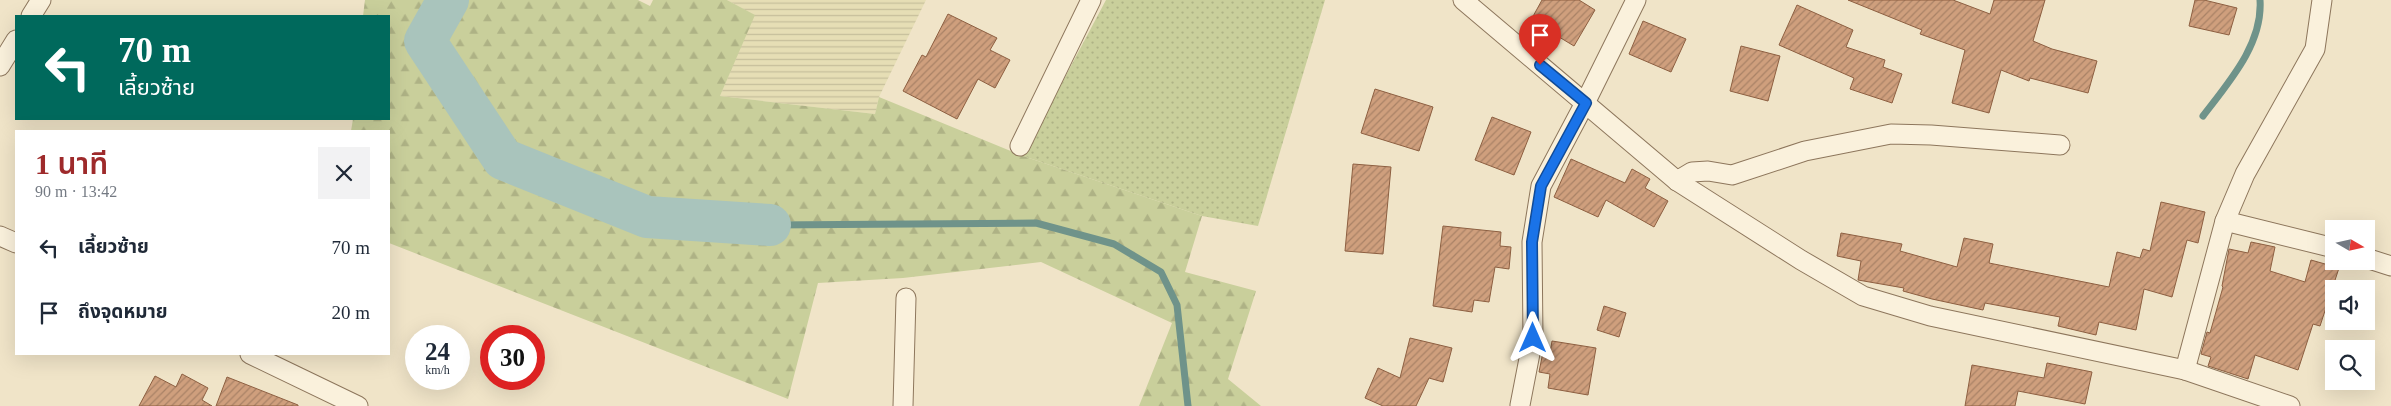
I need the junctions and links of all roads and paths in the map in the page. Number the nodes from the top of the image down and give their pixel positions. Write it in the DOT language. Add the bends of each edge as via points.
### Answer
graph roads {
  1 [pos="41,0"];
  2 [pos="1091,0"];
  3 [pos="1463,0"];
  4 [pos="1636,0"];
  5 [pos="2321,0"];
  6 [pos="2327,0"];
  7 [pos="32,15"];
  8 [pos="15,42"];
  9 [pos="0,66"];
  10 [pos="1586,103"];
  11 [pos="2060,144"];
  12 [pos="1020,146"];
  13 [pos="1677,181"];
  14 [pos="2225,221"];
  15 [pos="0,236"];
  16 [pos="15,243"];
  17 [pos="2325,246"];
  18 [pos="2375,261"];
  19 [pos="2391,266"];
  20 [pos="906,298"];
  21 [pos="252,355"];
  22 [pos="2185,370"];
  23 [pos="358,406"];
  24 [pos="903,406"];
  25 [pos="1521,406"];
  26 [pos="2290,406"];
  1 -- 7 [label="street"];
  2 -- 12 [label="street"];
  3 -- 10 [label="street"];
  4 -- 10 [label="street"];
  5 -- 6 [label="street"];
  5 -- 14 [label="street" via="2315,49 2245,174"];
  8 -- 9 [label="street"];
  10 -- 13 [label="street"];
  10 -- 25 [label="street" via="1541,186 1532,242 1533,338"];
  11 -- 13 [label="street" via="1890,134 1805,151 1732,175 1692,172"];
  13 -- 22 [label="street" via="1863,296 1930,316"];
  14 -- 17 [label="street"];
  14 -- 22 [label="street"];
  15 -- 16 [label="street"];
  18 -- 19 [label="street"];
  20 -- 24 [label="street"];
  21 -- 23 [label="street"];
  22 -- 26 [label="street"];
}
